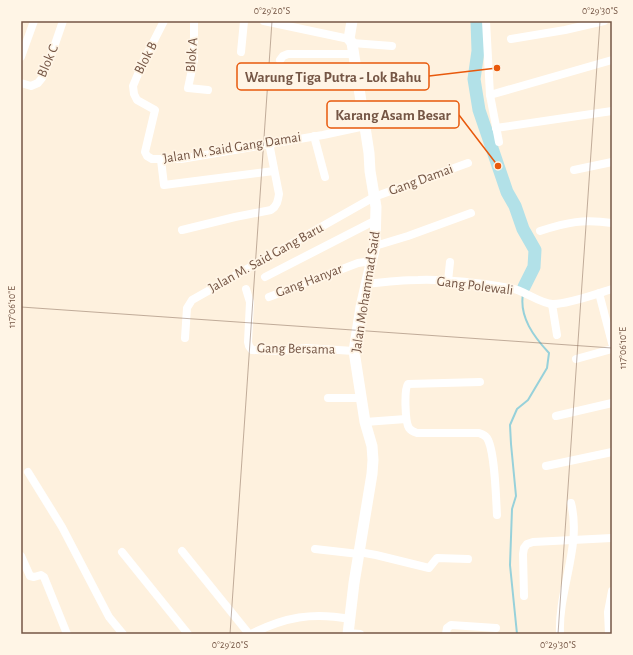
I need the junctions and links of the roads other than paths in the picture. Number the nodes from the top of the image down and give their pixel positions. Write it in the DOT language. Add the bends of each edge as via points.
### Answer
graph roads {
  1 [pos="34,21"];
  2 [pos="62,21"];
  3 [pos="164,21"];
  4 [pos="194,21"];
  5 [pos="244,21"];
  6 [pos="264,21"];
  7 [pos="352,21"];
  8 [pos="486,21"];
  9 [pos="604,21"];
  10 [pos="511,39"];
  11 [pos="352,46"];
  12 [pos="392,46"];
  13 [pos="241,52"];
  14 [pos="21,57"];
  15 [pos="280,60"];
  16 [pos="612,60"];
  17 [pos="21,83"];
  18 [pos="208,90"];
  19 [pos="490,95"];
  20 [pos="155,110"];
  21 [pos="406,110"];
  22 [pos="612,111"];
  23 [pos="364,121"];
  24 [pos="496,128"];
  25 [pos="314,136"];
  26 [pos="499,142"];
  27 [pos="269,143"];
  28 [pos="161,160"];
  29 [pos="612,162"];
  30 [pos="468,164"];
  31 [pos="574,170"];
  32 [pos="274,171"];
  33 [pos="324,177"];
  34 [pos="374,197"];
  35 [pos="471,213"];
  36 [pos="376,220"];
  37 [pos="612,223"];
  38 [pos="182,230"];
  39 [pos="540,231"];
  40 [pos="375,246"];
  41 [pos="372,260"];
  42 [pos="450,262"];
  43 [pos="264,277"];
  44 [pos="448,281"];
  45 [pos="367,284"];
  46 [pos="612,288"];
  47 [pos="246,289"];
  48 [pos="599,293"];
  49 [pos="269,297"];
  50 [pos="552,304"];
  51 [pos="557,335"];
  52 [pos="185,338"];
  53 [pos="612,343"];
  54 [pos="612,349"];
  55 [pos="354,351"];
  56 [pos="576,359"];
  57 [pos="480,382"];
  58 [pos="328,398"];
  59 [pos="361,398"];
  60 [pos="612,402"];
  61 [pos="556,416"];
  62 [pos="406,418"];
  63 [pos="366,422"];
  64 [pos="612,452"];
  65 [pos="546,466"];
  66 [pos="28,472"];
  67 [pos="571,503"];
  68 [pos="497,515"];
  69 [pos="612,538"];
  70 [pos="572,541"];
  71 [pos="315,549"];
  72 [pos="182,551"];
  73 [pos="122,552"];
  74 [pos="359,553"];
  75 [pos="21,556"];
  76 [pos="468,559"];
  77 [pos="612,591"];
  78 [pos="524,596"];
  79 [pos="350,619"];
  80 [pos="496,628"];
  81 [pos="348,633"];
  82 [pos="67,634"];
  83 [pos="123,634"];
  84 [pos="188,634"];
  85 [pos="250,634"];
  86 [pos="360,634"];
  87 [pos="446,634"];
  88 [pos="560,634"];
  89 [pos="609,634"];
  1 -- 14 [label="street"];
  2 -- 17 [label="street, Blok C" via="42,78 32,86"];
  3 -- 20 [label="street, Blok B" via="133,86 137,100"];
  4 -- 18 [label="street, Blok A" via="194,60 188,88"];
  5 -- 13 [label="street"];
  6 -- 11 [label="street"];
  7 -- 11 [label="street, Jalan Mohammad Said"];
  8 -- 19 [label="street"];
  9 -- 10 [label="street"];
  11 -- 12 [label="street"];
  11 -- 15 [label="street" via="288,54"];
  11 -- 23 [label="street, Jalan Mohammad Said"];
  16 -- 19 [label="street"];
  19 -- 24 [label="street"];
  20 -- 28 [label="street, Jalan M. Said Gang Damai" via="145,152 152,160"];
  21 -- 23 [label="street, Jalan M. Said Gang Damai"];
  22 -- 24 [label="street"];
  23 -- 25 [label="street, Jalan M. Said Gang Damai"];
  23 -- 34 [label="street, Jalan Mohammad Said"];
  24 -- 26 [label="street"];
  25 -- 27 [label="street, Jalan M. Said Gang Damai"];
  25 -- 33 [label="street"];
  27 -- 28 [label="street, Jalan M. Said Gang Damai" via="181,159"];
  27 -- 32 [label="street"];
  28 -- 32 [label="street" via="164,185"];
  29 -- 31 [label="street"];
  30 -- 34 [label="street, Gang Damai"];
  32 -- 38 [label="street" via="279,194 277,205 271,210"];
  34 -- 36 [label="street, Jalan Mohammad Said"];
  34 -- 52 [label="street, Jalan M. Said Gang Baru" via="192,300 187,308"];
  35 -- 40 [label="street"];
  36 -- 40 [label="street, Jalan Mohammad Said"];
  36 -- 43 [label="street"];
  37 -- 39 [label="street" via="578,221"];
  40 -- 41 [label="street, Jalan Mohammad Said"];
  41 -- 45 [label="street, Jalan Mohammad Said"];
  41 -- 49 [label="street, Gang Hanyar" via="352,265"];
  42 -- 44 [label="street"];
  44 -- 45 [label="street, Gang Polewali" via="419,280"];
  44 -- 50 [label="street, Gang Polewali" via="512,288"];
  45 -- 55 [label="street, Jalan Mohammad Said"];
  46 -- 48 [label="street"];
  47 -- 55 [label="street, Gang Bersama" via="250,302 248,342 252,350 281,351 306,348"];
  48 -- 50 [label="street"];
  48 -- 53 [label="street"];
  50 -- 51 [label="street"];
  54 -- 56 [label="street"];
  55 -- 59 [label="street, Jalan Mohammad Said"];
  57 -- 62 [label="street" via="408,384 405,392"];
  58 -- 59 [label="street"];
  59 -- 63 [label="street, Jalan Mohammad Said"];
  60 -- 61 [label="street"];
  62 -- 63 [label="street"];
  62 -- 68 [label="street" via="408,427 417,433 479,433 487,438 491,448"];
  63 -- 74 [label="street, Jalan Mohammad Said" via="373,460"];
  64 -- 65 [label="street"];
  66 -- 83 [label="street" via="62,527 109,617"];
  67 -- 70 [label="street" via="574,516"];
  69 -- 70 [label="street"];
  70 -- 78 [label="street" via="527,544 523,554"];
  70 -- 88 [label="street" via="561,607"];
  71 -- 74 [label="street"];
  72 -- 85 [label="street"];
  73 -- 84 [label="street"];
  74 -- 76 [label="street" via="429,568 437,558"];
  74 -- 79 [label="street, Jalan Mohammad Said"];
  75 -- 82 [label="street" via="30,576 44,577"];
  77 -- 89 [label="street" via="608,612"];
  79 -- 81 [label="street, Jalan Mohammad Said"];
  79 -- 85 [label="street" via="337,616 295,618 271,624"];
  80 -- 87 [label="street" via="451,625 447,628"];
  81 -- 86 [label="street"];
}
